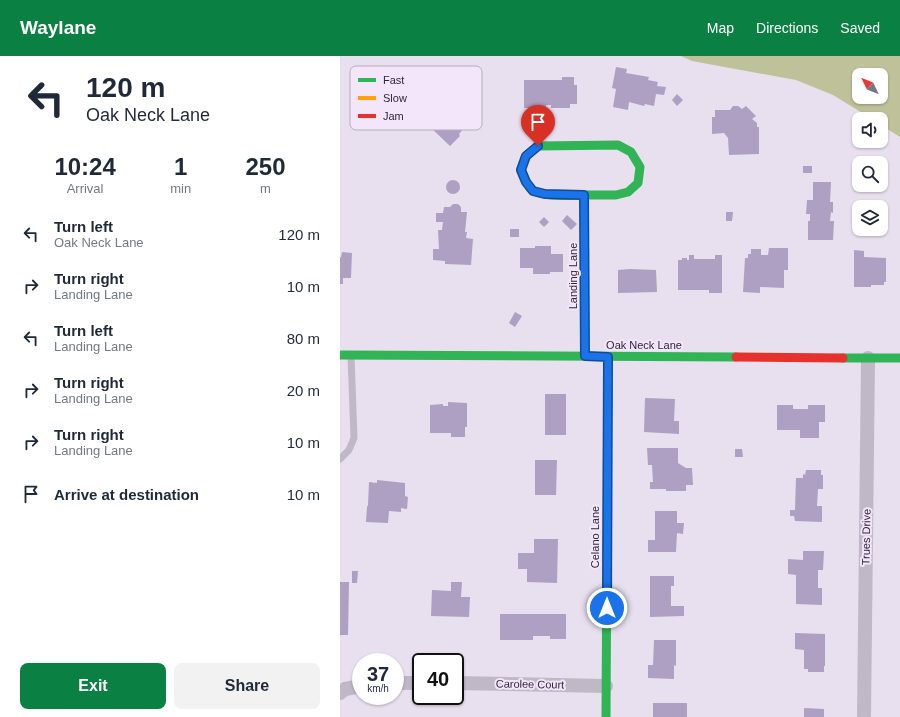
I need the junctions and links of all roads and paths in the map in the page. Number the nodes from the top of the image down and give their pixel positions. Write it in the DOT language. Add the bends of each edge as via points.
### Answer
graph roads {
  1 [pos="584,195"];
  2 [pos="340,355"];
  3 [pos="351,355"];
  4 [pos="585,356"];
  5 [pos="608,357"];
  6 [pos="868,358"];
  7 [pos="900,358"];
  8 [pos="340,459"];
  9 [pos="464,683"];
  10 [pos="606,686"];
  11 [pos="352,688"];
  12 [pos="340,693"];
  13 [pos="606,717"];
  14 [pos="864,717"];
  1 -- 1 [label="street" via="616,195 628,192 638,183 640,167 631,152 618,145 538,146 526,156 521,170 533,191 545,194"];
  1 -- 4 [label="street, Landing Lane"];
  2 -- 3 [label="street, Oak Neck Lane"];
  3 -- 4 [label="street, Oak Neck Lane"];
  3 -- 8 [label="lane" via="354,438 349,450"];
  4 -- 5 [label="street, Oak Neck Lane"];
  5 -- 6 [label="street, Oak Neck Lane"];
  5 -- 10 [label="street, Celano Lane"];
  6 -- 7 [label="street, Oak Neck Lane"];
  6 -- 14 [label="street, Trues Drive"];
  9 -- 10 [label="street, Carolee Court"];
  10 -- 13 [label="street, Celano Lane"];
  11 -- 12 [label="street"];
}
